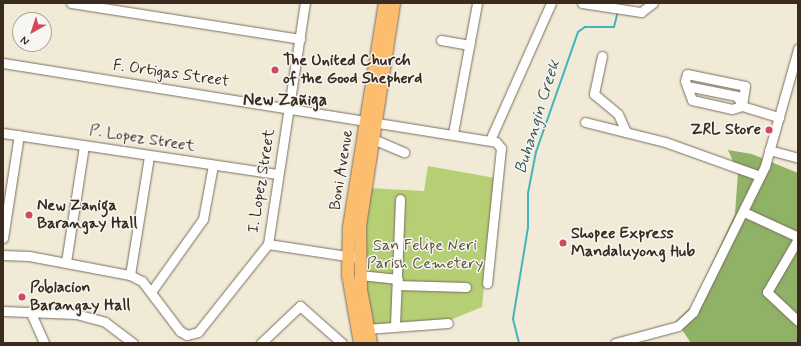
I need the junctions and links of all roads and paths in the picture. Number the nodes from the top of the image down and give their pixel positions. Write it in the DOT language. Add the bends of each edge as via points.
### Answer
graph roads {
  1 [pos="71,3"];
  2 [pos="305,3"];
  3 [pos="385,3"];
  4 [pos="394,3"];
  5 [pos="476,3"];
  6 [pos="551,3"];
  7 [pos="582,3"];
  8 [pos="653,3"];
  9 [pos="300,39"];
  10 [pos="441,40"];
  11 [pos="470,45"];
  12 [pos="798,49"];
  13 [pos="602,56"];
  14 [pos="3,63"];
  15 [pos="687,86"];
  16 [pos="742,106"];
  17 [pos="289,107"];
  18 [pos="779,117"];
  19 [pos="371,120"];
  20 [pos="584,122"];
  21 [pos="626,132"];
  22 [pos="3,133"];
  23 [pos="453,133"];
  24 [pos="19,135"];
  25 [pos="373,139"];
  26 [pos="490,140"];
  27 [pos="84,146"];
  28 [pos="769,150"];
  29 [pos="404,152"];
  30 [pos="149,156"];
  31 [pos="798,158"];
  32 [pos="213,165"];
  33 [pos="277,174"];
  34 [pos="760,176"];
  35 [pos="400,199"];
  36 [pos="744,212"];
  37 [pos="3,238"];
  38 [pos="798,238"];
  39 [pos="268,244"];
  40 [pos="3,255"];
  41 [pos="353,257"];
  42 [pos="66,262"];
  43 [pos="130,274"];
  44 [pos="360,275"];
  45 [pos="398,282"];
  46 [pos="488,283"];
  47 [pos="466,287"];
  48 [pos="151,292"];
  49 [pos="3,311"];
  50 [pos="30,311"];
  51 [pos="798,321"];
  52 [pos="448,323"];
  53 [pos="395,325"];
  54 [pos="366,329"];
  55 [pos="44,343"];
  56 [pos="133,343"];
  57 [pos="261,343"];
  58 [pos="342,343"];
  59 [pos="360,343"];
  60 [pos="371,343"];
  61 [pos="615,343"];
  1 -- 9 [label="street"];
  2 -- 9 [label="street, I. Lopez Street"];
  3 -- 19 [label="main road, Boni Avenue"];
  4 -- 19 [label="main road, Boni Avenue"];
  5 -- 11 [label="street"];
  6 -- 26 [label="street"];
  7 -- 8 [label="street" via="645,12"];
  9 -- 17 [label="street, I. Lopez Street"];
  10 -- 11 [label="street"];
  11 -- 23 [label="street"];
  12 -- 18 [label="street"];
  13 -- 21 [label="street" via="594,94 618,114"];
  14 -- 17 [label="street, F. Ortigas Street"];
  15 -- 16 [label="street" via="737,96"];
  15 -- 16 [label="street" via="692,100 732,109"];
  15 -- 16 [label="street" via="687,74 745,86"];
  16 -- 18 [label="street"];
  17 -- 19 [label="street, F. Ortigas Street"];
  17 -- 33 [label="street, I. Lopez Street"];
  18 -- 28 [label="street"];
  19 -- 23 [label="street, F. Ortigas Street"];
  19 -- 25 [label="main road, Boni Avenue"];
  19 -- 41 [label="main road, Boni Avenue"];
  20 -- 21 [label="street"];
  21 -- 34 [label="street" via="714,157"];
  22 -- 24 [label="street, P. Lopez Street"];
  23 -- 26 [label="street, F. Ortigas Street"];
  24 -- 27 [label="street, P. Lopez Street"];
  24 -- 37 [label="street"];
  25 -- 29 [label="street"];
  25 -- 41 [label="main road, Boni Avenue"];
  26 -- 46 [label="street, F. Ortigas Street" via="499,144"];
  27 -- 30 [label="street, P. Lopez Street"];
  27 -- 42 [label="street"];
  28 -- 31 [label="street"];
  28 -- 34 [label="street"];
  30 -- 32 [label="street, P. Lopez Street"];
  30 -- 43 [label="street"];
  32 -- 33 [label="street, P. Lopez Street"];
  32 -- 48 [label="street" via="203,219"];
  33 -- 39 [label="street, I. Lopez Street"];
  34 -- 36 [label="street"];
  35 -- 45 [label="street"];
  36 -- 38 [label="street"];
  36 -- 61 [label="street" via="692,314 678,326 647,330"];
  38 -- 51 [label="street" via="767,292"];
  39 -- 41 [label="street"];
  39 -- 48 [label="street, I. Lopez Street" via="198,332 187,335 180,331"];
  40 -- 42 [label="street, I. Lopez Street"];
  41 -- 44 [label="main road, Boni Avenue"];
  41 -- 59 [label="main road, Boni Avenue"];
  42 -- 43 [label="street, I. Lopez Street"];
  43 -- 48 [label="street, I. Lopez Street"];
  44 -- 45 [label="street"];
  44 -- 54 [label="main road, Boni Avenue"];
  45 -- 47 [label="street"];
  45 -- 53 [label="street"];
  49 -- 50 [label="street"];
  50 -- 55 [label="street"];
  50 -- 56 [label="street" via="76,314 105,322"];
  52 -- 53 [label="street"];
  53 -- 54 [label="street"];
  54 -- 60 [label="main road, Boni Avenue"];
  57 -- 58 [label="street" via="300,306"];
}
